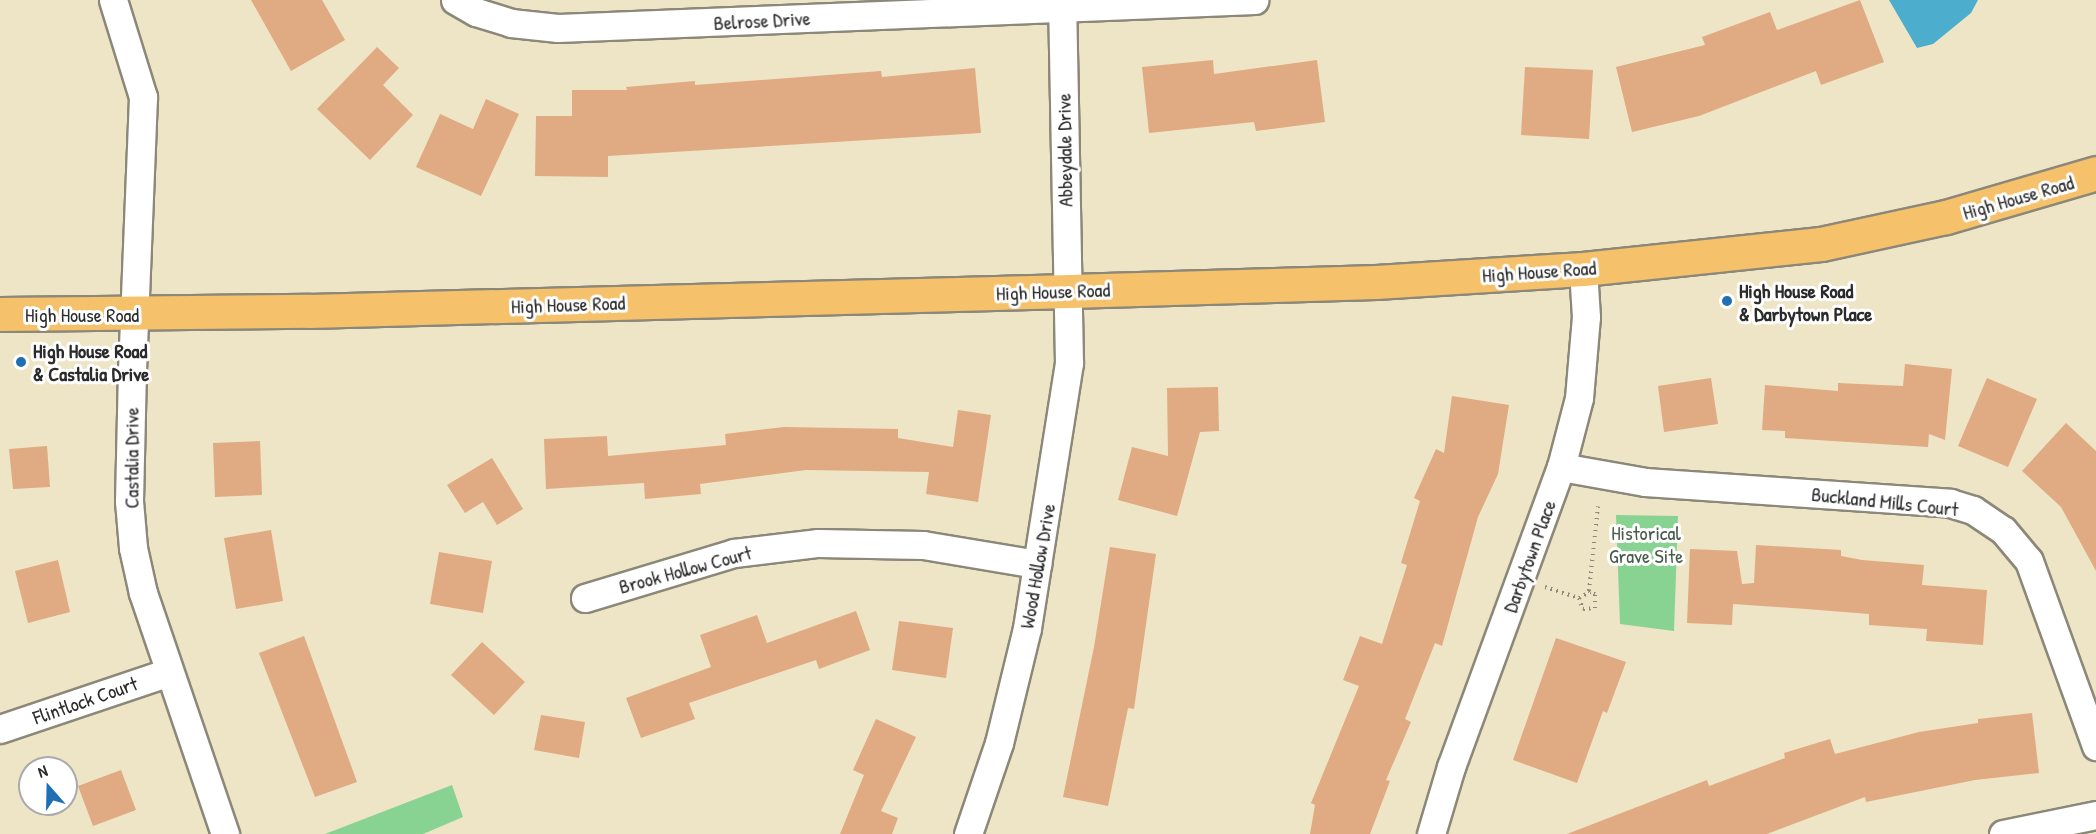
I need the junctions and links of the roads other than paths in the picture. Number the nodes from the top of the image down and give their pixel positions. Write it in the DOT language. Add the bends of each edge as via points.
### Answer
graph roads {
  1 [pos="113,0"];
  2 [pos="455,0"];
  3 [pos="1254,0"];
  4 [pos="1062,8"];
  5 [pos="2096,173"];
  6 [pos="1583,269"];
  7 [pos="1070,291"];
  8 [pos="136,313"];
  9 [pos="0,314"];
  10 [pos="1561,467"];
  11 [pos="1037,564"];
  12 [pos="585,598"];
  13 [pos="170,672"];
  14 [pos="0,729"];
  15 [pos="2096,746"];
  16 [pos="2096,815"];
  17 [pos="225,834"];
  18 [pos="968,834"];
  19 [pos="1431,834"];
  20 [pos="2003,834"];
  1 -- 8 [label="street, Castalia Drive" via="143,97"];
  2 -- 4 [label="street, Belrose Drive" via="476,12 511,23 558,28"];
  3 -- 4 [label="street, Belrose Drive"];
  4 -- 7 [label="street, Abbeydale Drive" via="1065,229"];
  5 -- 6 [label="main road, High House Road" via="1946,217 1821,244"];
  6 -- 7 [label="main road, High House Road" via="1376,282"];
  6 -- 10 [label="street, Darbytown Place" via="1586,316 1579,398"];
  7 -- 8 [label="main road, High House Road"];
  7 -- 11 [label="street, Wood Hollow Drive" via="1070,363"];
  8 -- 9 [label="main road, High House Road"];
  8 -- 13 [label="street, Castalia Drive" via="129,501 133,548 143,593"];
  10 -- 15 [label="street, Buckland Mills Court" via="1645,482 1939,502 1973,510 2002,530 2029,561"];
  10 -- 19 [label="street, Darbytown Place" via="1451,767"];
  11 -- 12 [label="street, Brook Hollow Court" via="923,545 818,543 734,553"];
  11 -- 18 [label="street, Wood Hollow Drive" via="1013,689"];
  13 -- 14 [label="street, Flintlock Court"];
  13 -- 17 [label="street, Castalia Drive"];
  16 -- 20 [label="street"];
}
